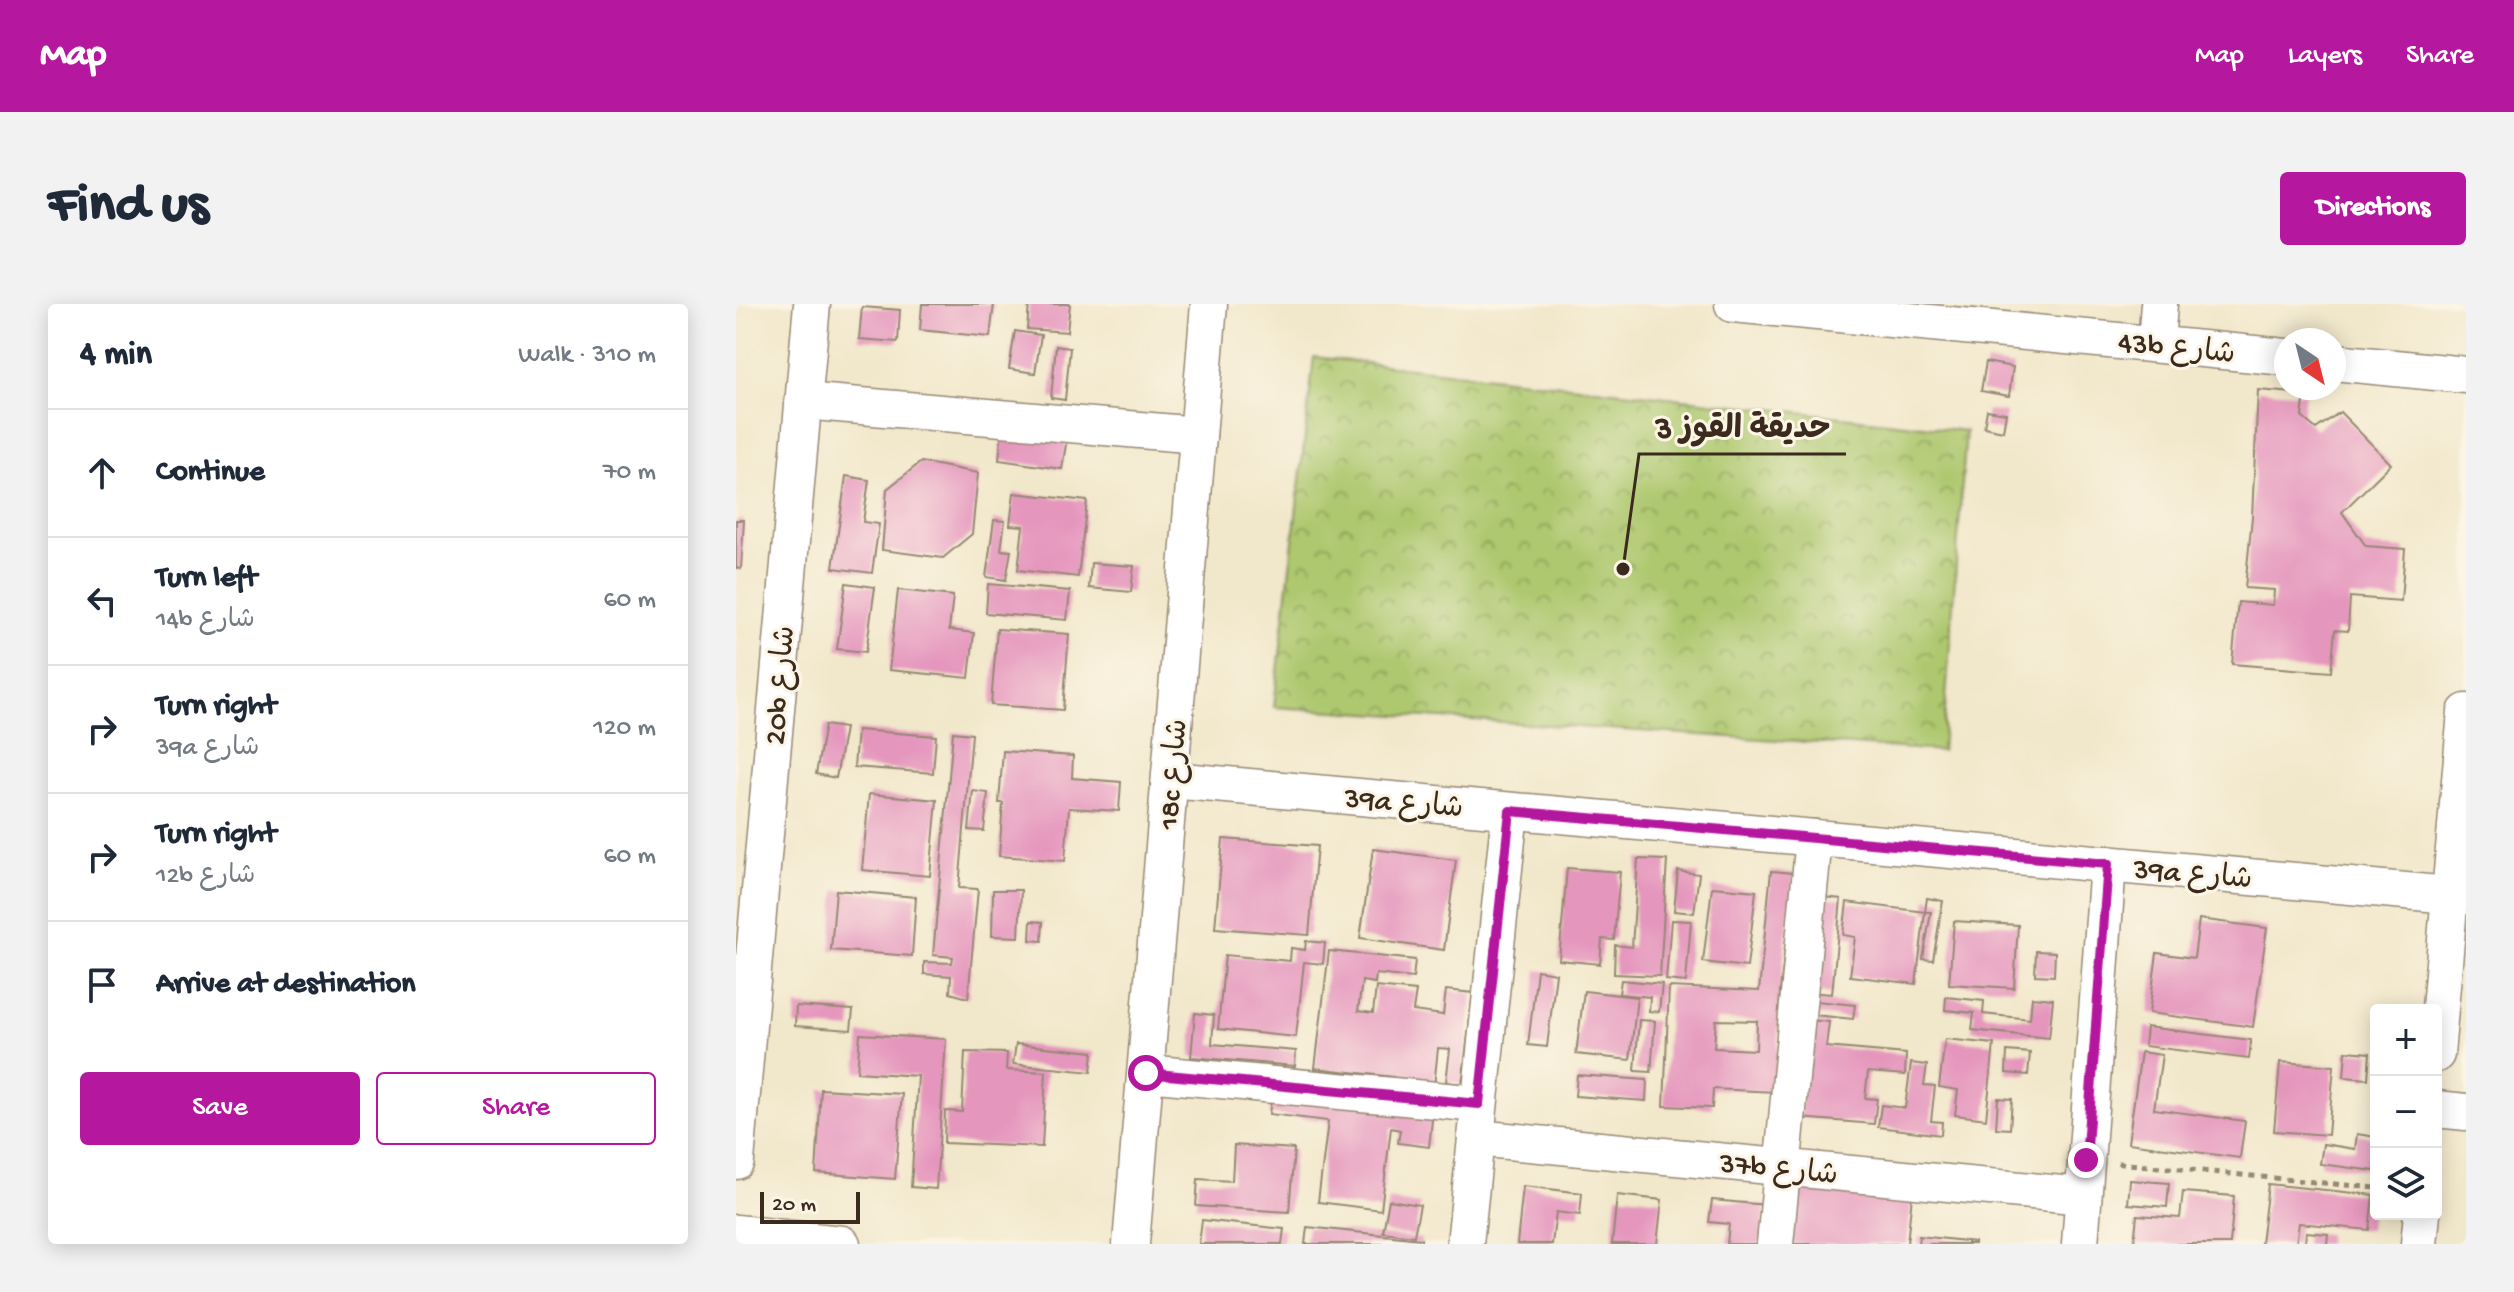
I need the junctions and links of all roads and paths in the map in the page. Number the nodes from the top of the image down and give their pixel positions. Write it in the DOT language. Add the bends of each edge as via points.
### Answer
graph roads {
  1 [pos="812,304"];
  2 [pos="1209,304"];
  3 [pos="1733,304"];
  4 [pos="2159,304"];
  5 [pos="2156,344"];
  6 [pos="2274,356"];
  7 [pos="2346,363"];
  8 [pos="2466,375"];
  9 [pos="803,401"];
  10 [pos="1198,435"];
  11 [pos="2466,712"];
  12 [pos="1171,780"];
  13 [pos="1510,811"];
  14 [pos="1814,838"];
  15 [pos="2108,864"];
  16 [pos="2450,895"];
  17 [pos="2440,1004"];
  18 [pos="1146,1073"];
  19 [pos="2442,1110"];
  20 [pos="2466,1112"];
  21 [pos="1478,1121"];
  22 [pos="2086,1160"];
  23 [pos="736,1161"];
  24 [pos="1782,1167"];
  25 [pos="2370,1187"];
  26 [pos="2083,1196"];
  27 [pos="2421,1220"];
  28 [pos="736,1233"];
  29 [pos="842,1244"];
  30 [pos="1131,1244"];
  31 [pos="1465,1244"];
  32 [pos="1775,1244"];
  33 [pos="2080,1244"];
  34 [pos="2419,1244"];
  1 -- 9 [label="street, 20b شارع"];
  2 -- 10 [label="street, 18c شارع"];
  3 -- 5 [label="street, 43b شارع"];
  4 -- 5 [label="street"];
  5 -- 6 [label="street, 43b شارع"];
  7 -- 8 [label="street"];
  9 -- 10 [label="street"];
  9 -- 23 [label="street, 20b شارع"];
  10 -- 12 [label="street, 18c شارع"];
  11 -- 16 [label="street"];
  12 -- 13 [label="street, 39a شارع"];
  12 -- 18 [label="street, 18c شارع"];
  13 -- 14 [label="street, 39a شارع"];
  13 -- 21 [label="street"];
  14 -- 15 [label="street, 39a شارع"];
  14 -- 24 [label="street"];
  15 -- 16 [label="street, 39a شارع"];
  15 -- 22 [label="street"];
  16 -- 17 [label="street"];
  18 -- 21 [label="street, 37b شارع"];
  18 -- 30 [label="street, 18c شارع"];
  19 -- 20 [label="street"];
  21 -- 24 [label="street, 37b شارع"];
  21 -- 31 [label="street"];
  22 -- 25 [label="path"];
  22 -- 26 [label="street"];
  24 -- 26 [label="street, 37b شارع"];
  24 -- 32 [label="street"];
  26 -- 33 [label="street"];
  27 -- 34 [label="street"];
  28 -- 29 [label="street"];
}
